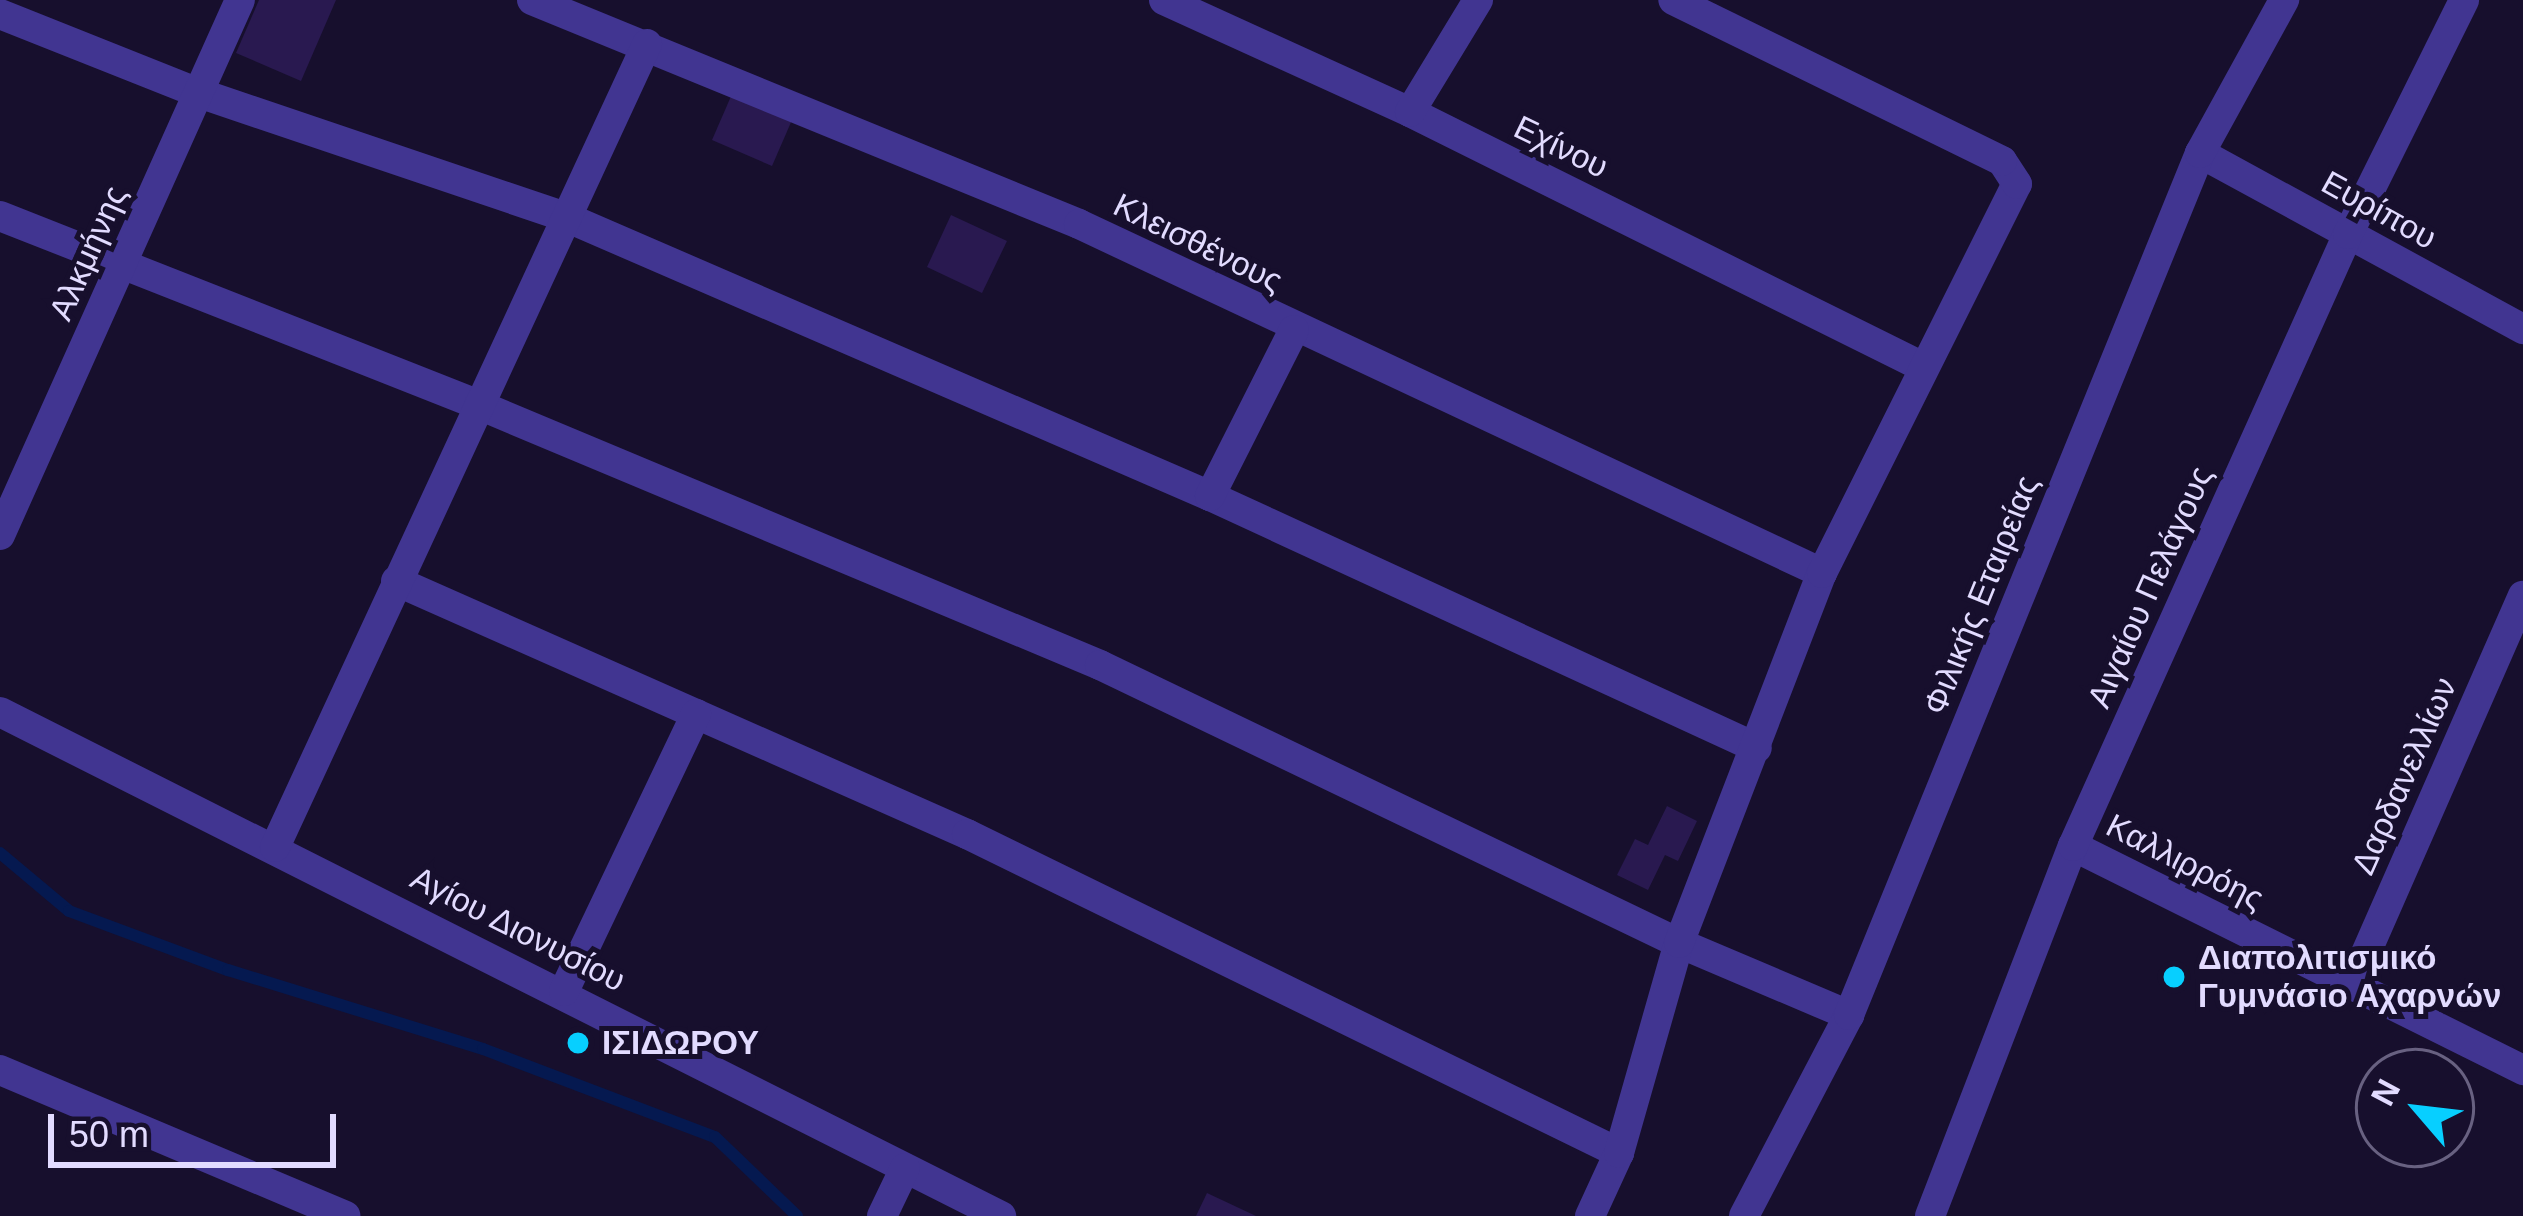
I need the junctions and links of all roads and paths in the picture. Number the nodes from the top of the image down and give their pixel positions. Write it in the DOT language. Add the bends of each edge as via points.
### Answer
graph roads {
  1 [pos="240,0"];
  2 [pos="532,0"];
  3 [pos="1164,0"];
  4 [pos="1478,0"];
  5 [pos="1672,0"];
  6 [pos="2284,0"];
  7 [pos="2464,0"];
  8 [pos="0,14"];
  9 [pos="647,44"];
  10 [pos="199,93"];
  11 [pos="1411,112"];
  12 [pos="2200,153"];
  13 [pos="0,216"];
  14 [pos="568,218"];
  15 [pos="2348,234"];
  16 [pos="121,266"];
  17 [pos="2521,323"];
  18 [pos="1294,330"];
  19 [pos="1923,367"];
  20 [pos="479,405"];
  21 [pos="1210,496"];
  22 [pos="0,535"];
  23 [pos="1822,573"];
  24 [pos="396,581"];
  25 [pos="2523,596"];
  26 [pos="0,712"];
  27 [pos="696,715"];
  28 [pos="1757,748"];
  29 [pos="2073,846"];
  30 [pos="275,847"];
  31 [pos="1679,943"];
  32 [pos="2352,985"];
  33 [pos="564,991"];
  34 [pos="1849,1015"];
  35 [pos="0,1070"];
  36 [pos="2523,1070"];
  37 [pos="1619,1154"];
  38 [pos="905,1168"];
  39 [pos="345,1216"];
  40 [pos="882,1216"];
  41 [pos="1001,1216"];
  42 [pos="1590,1216"];
  43 [pos="1744,1216"];
  44 [pos="1930,1216"];
  1 -- 10 [label="street, Αλκμήνης"];
  2 -- 9 [label="street, Κλεισθένους"];
  3 -- 11 [label="street, Εχίνου"];
  4 -- 11 [label="street"];
  5 -- 19 [label="street" via="2002,161 2017,184"];
  6 -- 12 [label="street, Φιλικής Εταιρείας"];
  7 -- 15 [label="street, Αιγαίου Πελάγους"];
  8 -- 10 [label="street"];
  9 -- 14 [label="street"];
  9 -- 18 [label="street, Κλεισθένους" via="1079,224"];
  10 -- 14 [label="street"];
  10 -- 16 [label="street, Αλκμήνης"];
  11 -- 19 [label="street, Εχίνου"];
  12 -- 15 [label="street, Ευρίπου"];
  12 -- 34 [label="street, Φιλικής Εταιρείας"];
  13 -- 16 [label="street"];
  14 -- 20 [label="street"];
  14 -- 21 [label="street"];
  15 -- 17 [label="street, Ευρίπου"];
  15 -- 29 [label="street, Αιγαίου Πελάγους"];
  16 -- 20 [label="street"];
  16 -- 22 [label="street, Αλκμήνης"];
  18 -- 21 [label="street"];
  18 -- 23 [label="street, Κλεισθένους"];
  19 -- 23 [label="street"];
  20 -- 24 [label="street"];
  20 -- 31 [label="street" via="1100,665"];
  21 -- 28 [label="street"];
  23 -- 28 [label="street"];
  24 -- 27 [label="street"];
  24 -- 30 [label="street"];
  25 -- 32 [label="street, Δαρδανελλίων"];
  26 -- 30 [label="street, Αγίου Διονυσίου"];
  27 -- 33 [label="street"];
  27 -- 37 [label="street" via="967,834"];
  28 -- 31 [label="street"];
  29 -- 32 [label="street, Καλλιρρόης"];
  29 -- 44 [label="street, Αιγαίου Πελάγους"];
  30 -- 33 [label="street, Αγίου Διονυσίου"];
  31 -- 34 [label="street"];
  31 -- 37 [label="street"];
  32 -- 36 [label="street, Καλλιρρόης"];
  33 -- 38 [label="street, Αγίου Διονυσίου"];
  34 -- 43 [label="street, Φιλικής Εταιρείας"];
  35 -- 39 [label="street"];
  37 -- 42 [label="street"];
  38 -- 40 [label="street"];
  38 -- 41 [label="street, Αγίου Διονυσίου"];
}
